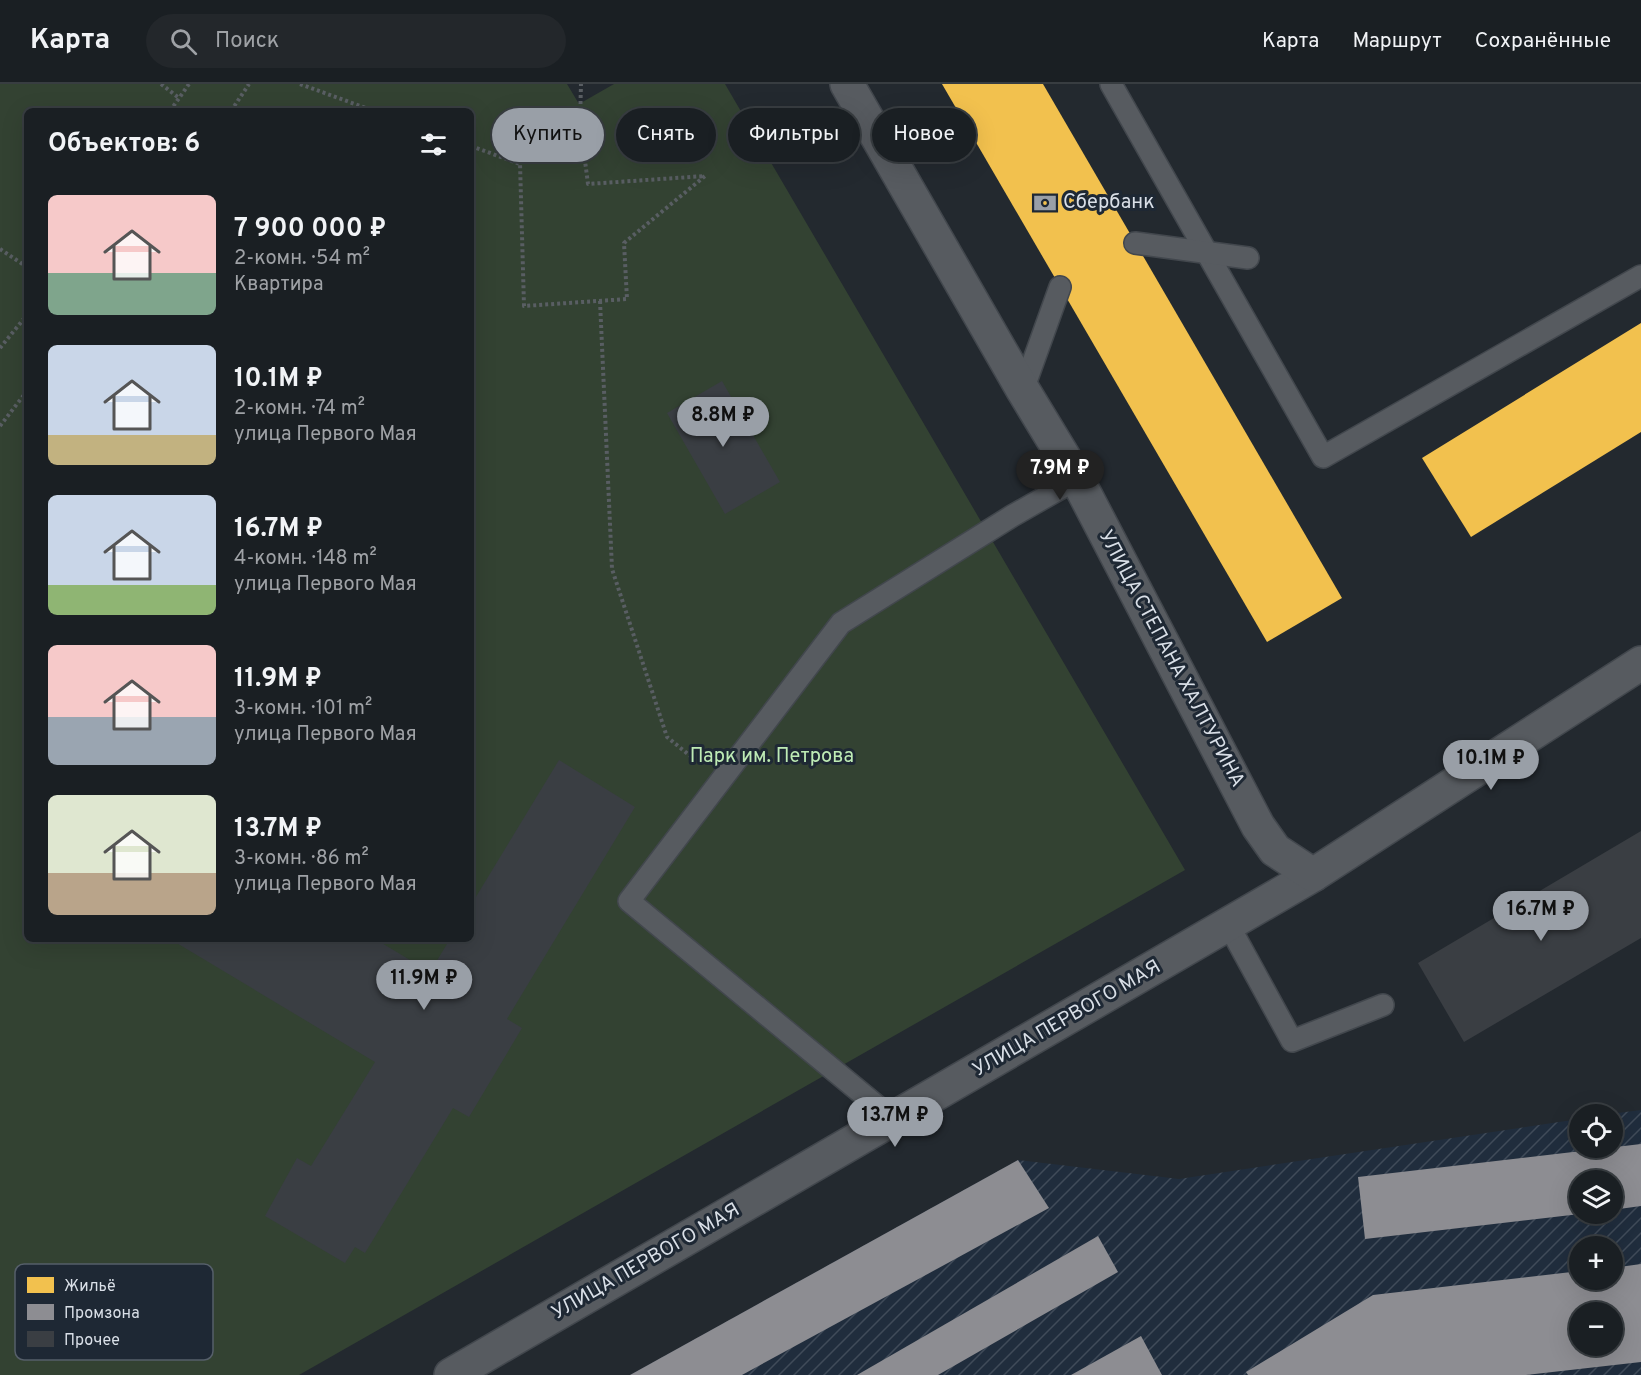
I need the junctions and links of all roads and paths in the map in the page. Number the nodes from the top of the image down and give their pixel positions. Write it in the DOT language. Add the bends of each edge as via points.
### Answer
graph roads {
  1 [pos="161,84"];
  2 [pos="189,84"];
  3 [pos="249,84"];
  4 [pos="300,84"];
  5 [pos="580,84"];
  6 [pos="847,84"];
  7 [pos="1111,84"];
  8 [pos="179,98"];
  9 [pos="172,108"];
  10 [pos="233,108"];
  11 [pos="366,108"];
  12 [pos="580,108"];
  13 [pos="474,147"];
  14 [pos="585,162"];
  15 [pos="520,164"];
  16 [pos="1135,243"];
  17 [pos="0,249"];
  18 [pos="1207,253"];
  19 [pos="1248,258"];
  20 [pos="24,265"];
  21 [pos="1641,276"];
  22 [pos="1060,286"];
  23 [pos="600,301"];
  24 [pos="24,319"];
  25 [pos="0,348"];
  26 [pos="1023,390"];
  27 [pos="24,395"];
  28 [pos="0,426"];
  29 [pos="1077,479"];
  30 [pos="1641,663"];
  31 [pos="720,780"];
  32 [pos="1312,875"];
  33 [pos="1228,924"];
  34 [pos="1383,1005"];
  35 [pos="894,1120"];
  36 [pos="451,1375"];
  1 -- 8 [label="path"];
  2 -- 8 [label="path"];
  3 -- 10 [label="path"];
  4 -- 11 [label="path"];
  5 -- 12 [label="path"];
  6 -- 26 [label="street, УЛИЦА СТЕПАНА ХАЛТУРИНА"];
  7 -- 18 [label="lane"];
  8 -- 9 [label="path"];
  13 -- 15 [label="path"];
  14 -- 23 [label="path" via="588,184 705,176 624,243 627,299"];
  15 -- 23 [label="path" via="524,306"];
  16 -- 18 [label="lane"];
  17 -- 20 [label="path"];
  18 -- 19 [label="lane"];
  18 -- 21 [label="lane" via="1323,457"];
  22 -- 26 [label="lane"];
  23 -- 31 [label="path" via="612,569 667,737"];
  24 -- 25 [label="path"];
  26 -- 29 [label="street, УЛИЦА СТЕПАНА ХАЛТУРИНА"];
  27 -- 28 [label="path"];
  29 -- 31 [label="lane" via="841,623"];
  29 -- 32 [label="street, УЛИЦА СТЕПАНА ХАЛТУРИНА" via="1258,826 1275,850"];
  30 -- 32 [label="street, УЛИЦА ПЕРВОГО МАЯ"];
  31 -- 35 [label="lane" via="629,901"];
  32 -- 33 [label="street, УЛИЦА ПЕРВОГО МАЯ"];
  33 -- 34 [label="lane" via="1292,1041"];
  33 -- 35 [label="street, УЛИЦА ПЕРВОГО МАЯ"];
  35 -- 36 [label="street, УЛИЦА ПЕРВОГО МАЯ"];
}
